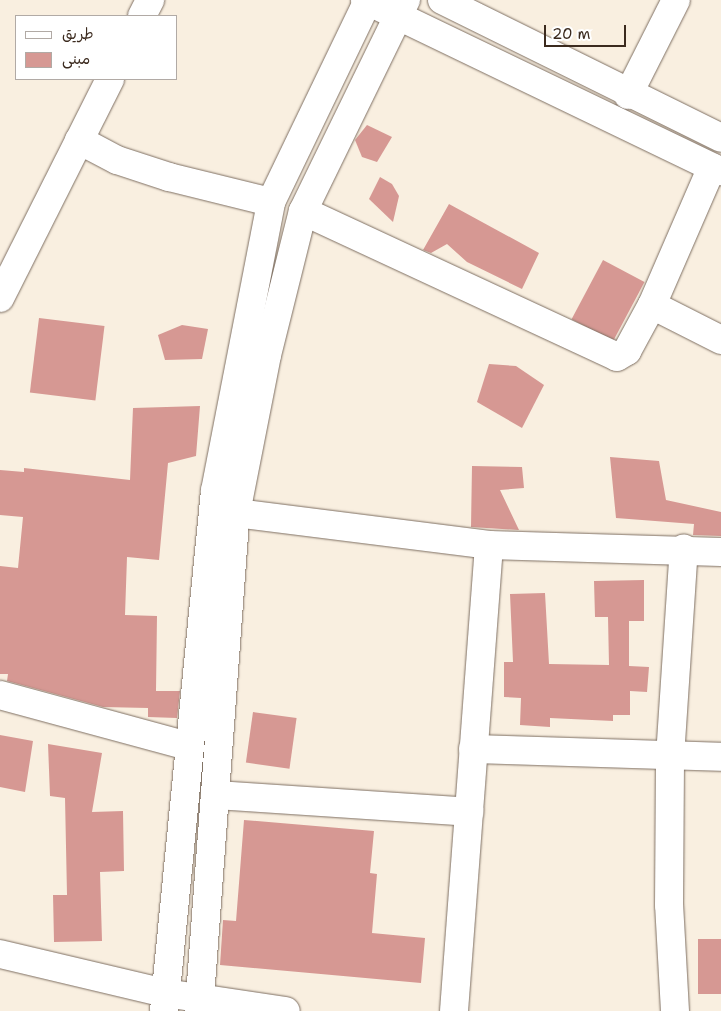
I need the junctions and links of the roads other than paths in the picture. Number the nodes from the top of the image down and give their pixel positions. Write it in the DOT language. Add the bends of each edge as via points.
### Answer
graph roads {
  1 [pos="150,0"];
  2 [pos="367,0"];
  3 [pos="442,0"];
  4 [pos="676,0"];
  5 [pos="403,7"];
  6 [pos="142,15"];
  7 [pos="109,80"];
  8 [pos="628,96"];
  9 [pos="721,138"];
  10 [pos="79,140"];
  11 [pos="716,169"];
  12 [pos="271,202"];
  13 [pos="303,212"];
  14 [pos="0,298"];
  15 [pos="652,305"];
  16 [pos="721,340"];
  17 [pos="236,513"];
  18 [pos="488,545"];
  19 [pos="684,548"];
  20 [pos="721,552"];
  21 [pos="0,695"];
  22 [pos="188,746"];
  23 [pos="473,748"];
  24 [pos="721,756"];
  25 [pos="670,757"];
  26 [pos="215,795"];
  27 [pos="469,812"];
  28 [pos="0,954"];
  29 [pos="165,1002"];
  30 [pos="199,1005"];
  31 [pos="286,1011"];
  32 [pos="454,1011"];
  33 [pos="675,1011"];
  1 -- 6 [label="street"];
  2 -- 5 [label="street"];
  2 -- 12 [label="street"];
  3 -- 8 [label="street"];
  4 -- 8 [label="street"];
  5 -- 11 [label="street"];
  5 -- 13 [label="street"];
  7 -- 10 [label="street"];
  8 -- 9 [label="street"];
  10 -- 12 [label="street" via="117,160 169,177"];
  10 -- 14 [label="street"];
  11 -- 15 [label="street"];
  12 -- 22 [label="street" via="215,491"];
  13 -- 15 [label="street" via="617,357 627,351"];
  13 -- 17 [label="street" via="266,354"];
  15 -- 16 [label="street"];
  17 -- 18 [label="street"];
  17 -- 26 [label="street"];
  18 -- 19 [label="street"];
  18 -- 23 [label="street"];
  19 -- 20 [label="street"];
  19 -- 25 [label="street"];
  21 -- 22 [label="street"];
  22 -- 29 [label="street"];
  23 -- 25 [label="street"];
  23 -- 27 [label="street"];
  24 -- 25 [label="street"];
  25 -- 33 [label="street" via="669,905"];
  26 -- 27 [label="street"];
  26 -- 30 [label="street"];
  27 -- 32 [label="street"];
  28 -- 29 [label="street"];
  29 -- 30 [label="street"];
  30 -- 31 [label="street"];
}
